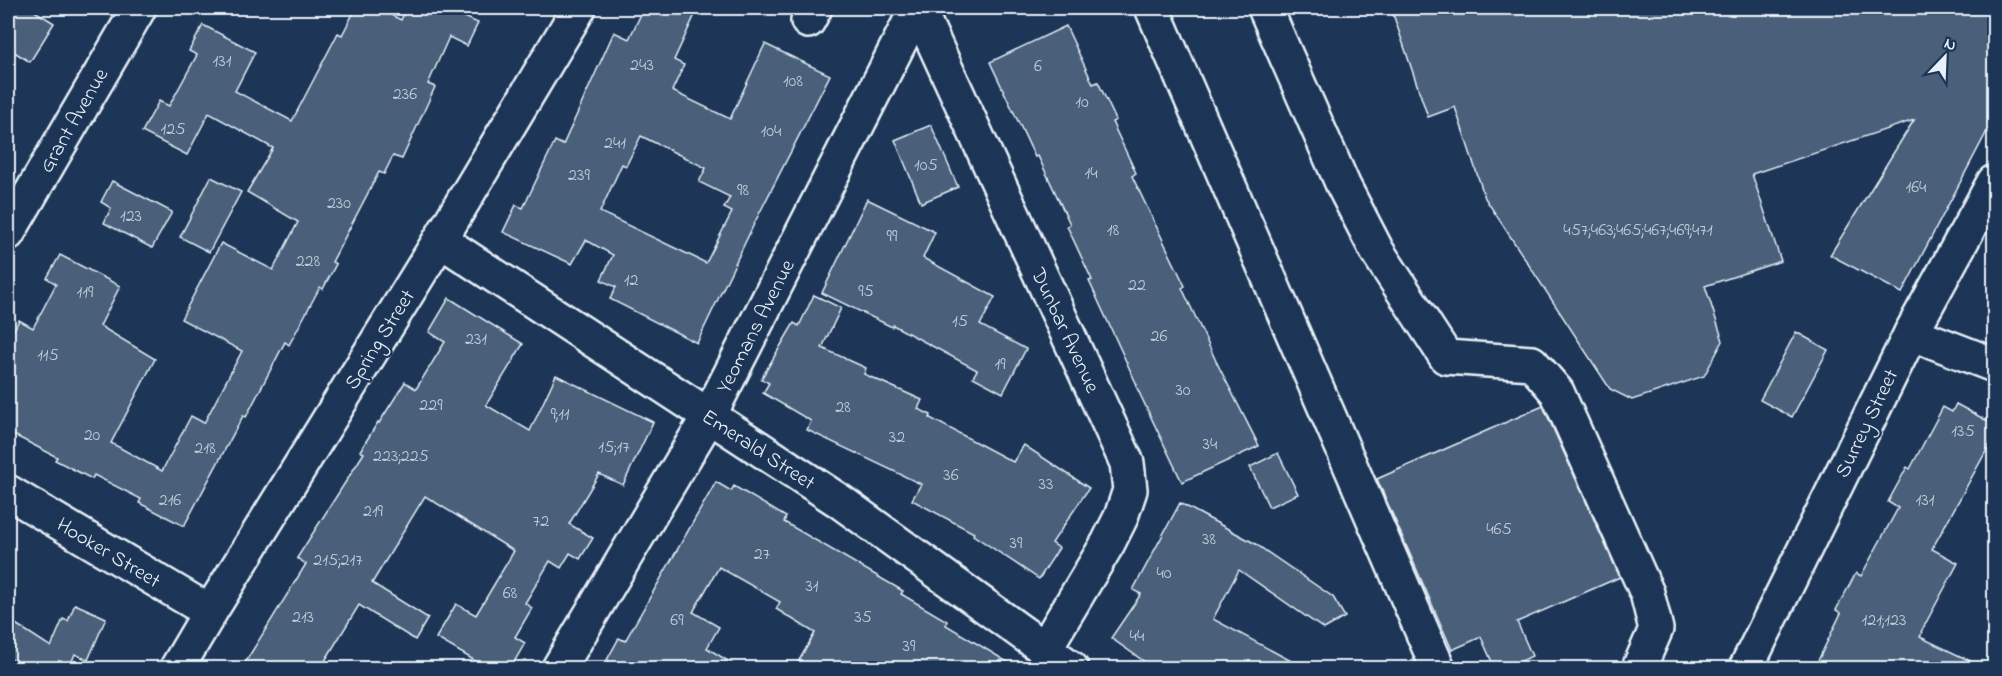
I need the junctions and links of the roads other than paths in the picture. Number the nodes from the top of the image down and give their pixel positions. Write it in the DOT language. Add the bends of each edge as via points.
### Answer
graph roads {
  1 [pos="139,8"];
  2 [pos="579,8"];
  3 [pos="917,8"];
  4 [pos="1152,8"];
  5 [pos="1265,8"];
  6 [pos="1995,182"];
  7 [pos="8,233"];
  8 [pos="440,240"];
  9 [pos="1911,333"];
  10 [pos="1995,365"];
  11 [pos="709,416"];
  12 [pos="8,492"];
  13 [pos="210,612"];
  14 [pos="1044,650"];
  15 [pos="177,669"];
  16 [pos="560,669"];
  17 [pos="1071,669"];
  18 [pos="1438,669"];
  19 [pos="1639,669"];
  20 [pos="1746,669"];
  1 -- 7 [label="street, Grant Avenue"];
  2 -- 8 [label="street, Spring Street"];
  3 -- 11 [label="street, Yeomans Avenue"];
  3 -- 14 [label="street, Dunbar Avenue" via="1127,463 1130,490 1121,517"];
  4 -- 18 [label="street"];
  5 -- 19 [label="street" via="1367,233 1446,357 1532,363 1557,392 1647,593 1656,629"];
  6 -- 9 [label="street, Surrey Street"];
  8 -- 11 [label="street, Emerald Street"];
  8 -- 13 [label="street, Spring Street"];
  9 -- 10 [label="street"];
  9 -- 20 [label="street, Surrey Street"];
  11 -- 14 [label="street, Emerald Street" via="841,502"];
  11 -- 16 [label="street, Yeomans Avenue"];
  12 -- 13 [label="street, Hooker Street"];
  13 -- 15 [label="street, Spring Street"];
  14 -- 17 [label="street, Emerald Street"];
}
